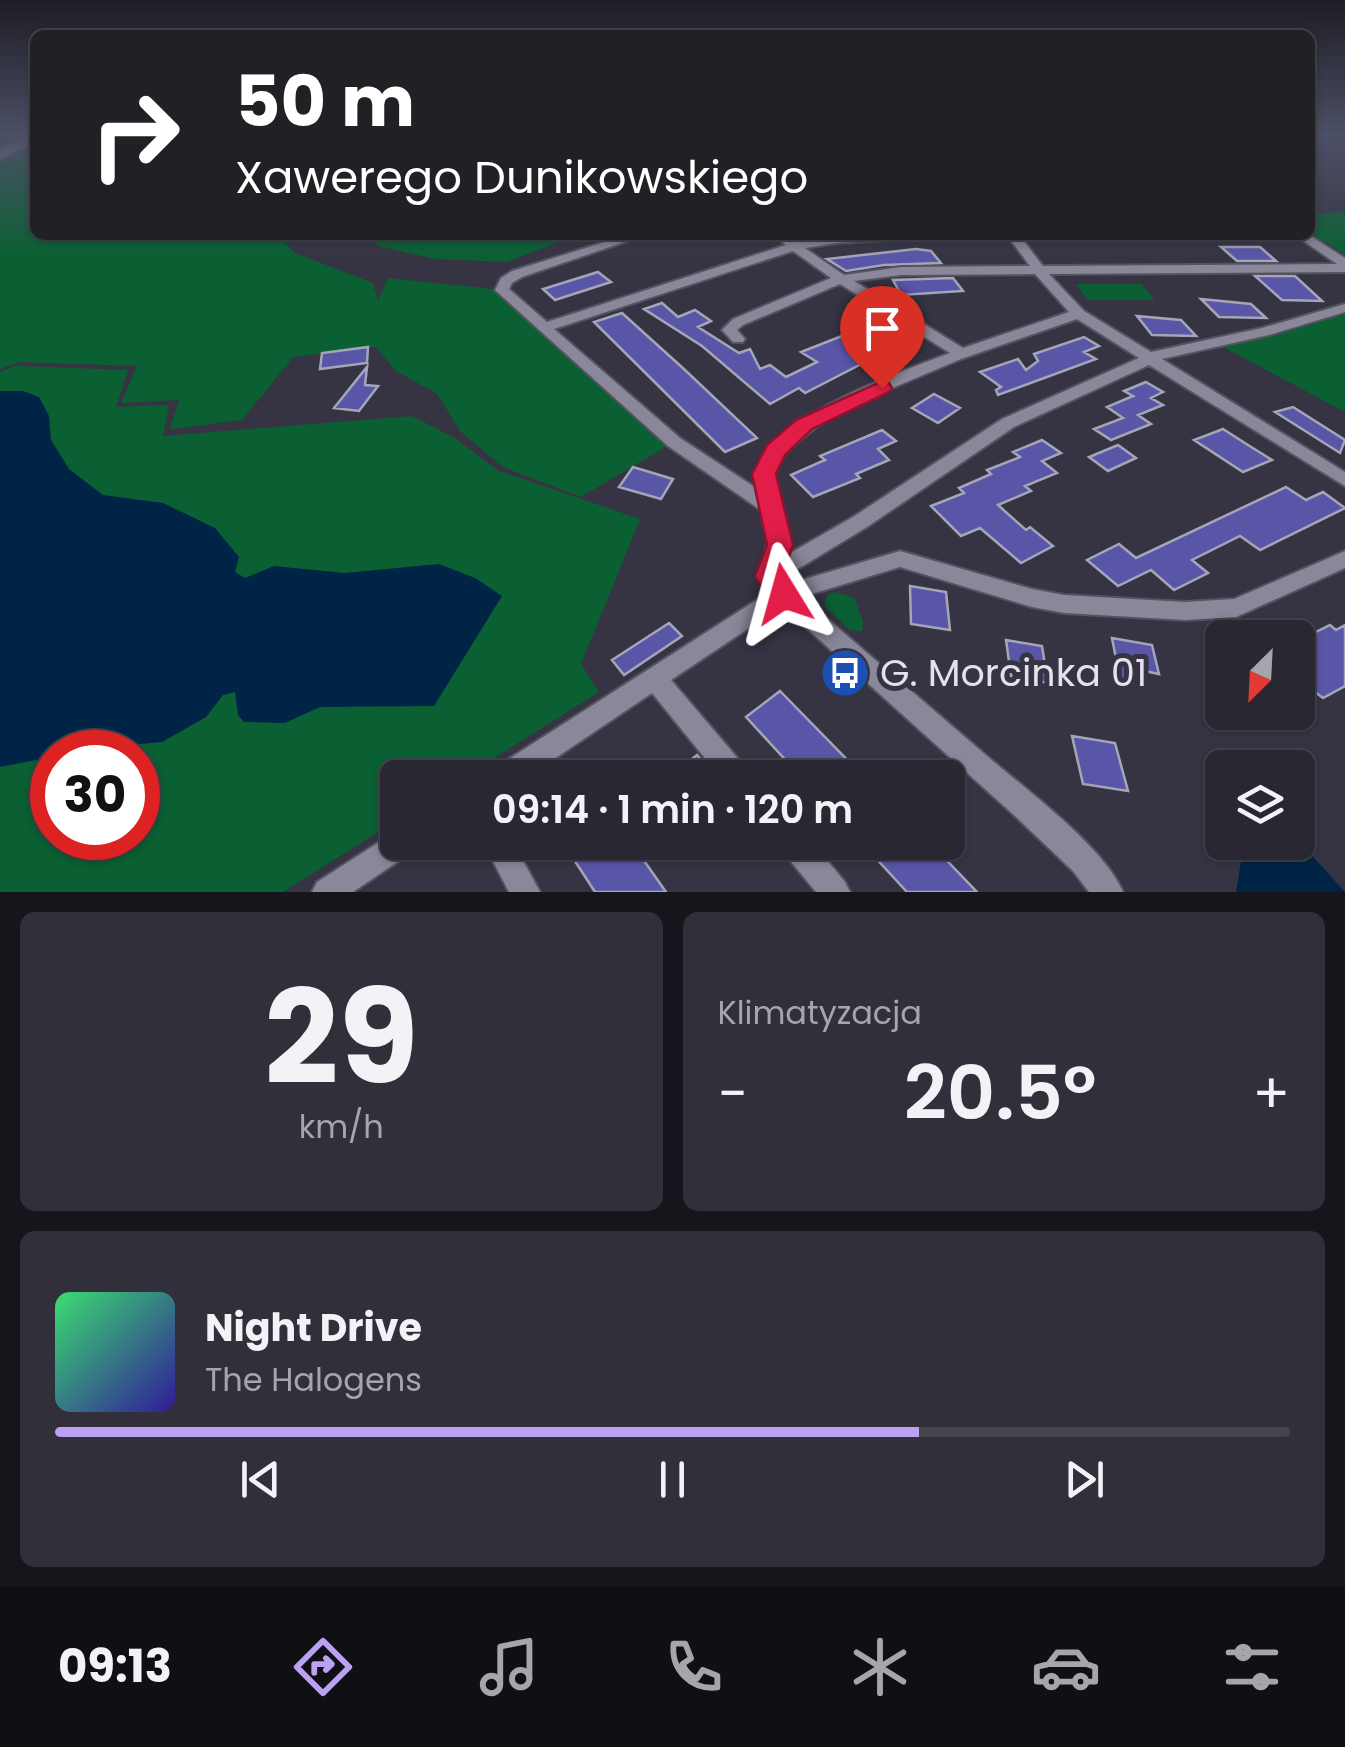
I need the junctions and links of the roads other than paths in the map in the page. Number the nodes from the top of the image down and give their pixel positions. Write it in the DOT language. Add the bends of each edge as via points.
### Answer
graph roads {
  1 [pos="623,240"];
  2 [pos="787,240"];
  3 [pos="827,240"];
  4 [pos="1017,240"];
  5 [pos="1308,240"];
  6 [pos="796,246"];
  7 [pos="1345,266"];
  8 [pos="1038,269"];
  9 [pos="841,279"];
  10 [pos="1345,308"];
  11 [pos="1079,314"];
  12 [pos="545,326"];
  13 [pos="738,339"];
  14 [pos="961,352"];
  15 [pos="1148,360"];
  16 [pos="1345,480"];
  17 [pos="775,510"];
  18 [pos="1345,559"];
  19 [pos="776,585"];
  20 [pos="654,678"];
  21 [pos="529,760"];
  22 [pos="723,760"];
  23 [pos="380,857"];
  24 [pos="507,860"];
  25 [pos="808,860"];
  26 [pos="327,892"];
  27 [pos="525,892"];
  28 [pos="835,892"];
  29 [pos="1108,892"];
  1 -- 12 [label="street" via="506,280 502,290"];
  2 -- 6 [label="street"];
  3 -- 6 [label="street"];
  4 -- 8 [label="street"];
  5 -- 7 [label="street"];
  6 -- 9 [label="street"];
  6 -- 12 [label="street"];
  7 -- 8 [label="street"];
  8 -- 9 [label="street"];
  8 -- 11 [label="street"];
  9 -- 13 [label="street" via="738,322 729,330"];
  9 -- 14 [label="street"];
  10 -- 15 [label="street"];
  11 -- 14 [label="street"];
  11 -- 15 [label="street"];
  12 -- 17 [label="street" via="674,442"];
  14 -- 17 [label="street" via="804,424 776,450 764,474"];
  15 -- 16 [label="street"];
  15 -- 19 [label="street" via="1008,423"];
  17 -- 19 [label="street"];
  18 -- 19 [label="street" via="1236,608 1185,611 1064,604 900,559"];
  19 -- 20 [label="street"];
  19 -- 29 [label="street" via="1039,820"];
  20 -- 21 [label="street"];
  20 -- 22 [label="street"];
  23 -- 26 [label="street"];
  24 -- 27 [label="street"];
  25 -- 28 [label="street"];
}
